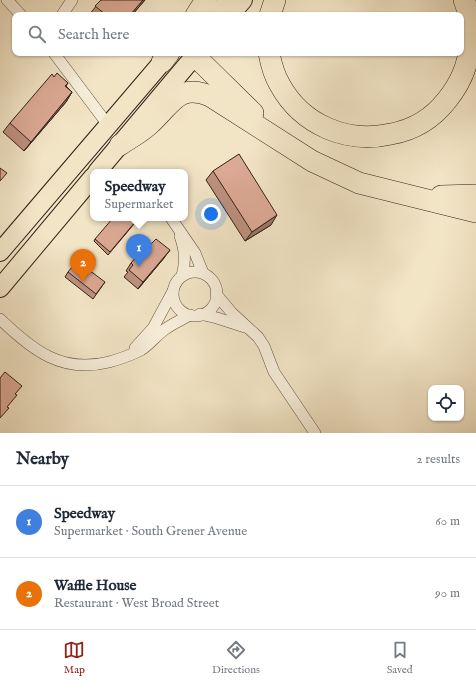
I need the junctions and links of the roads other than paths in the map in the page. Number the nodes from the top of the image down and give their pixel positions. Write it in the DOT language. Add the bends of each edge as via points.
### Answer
graph roads {
  1 [pos="7,0"];
  2 [pos="72,0"];
  3 [pos="206,0"];
  4 [pos="217,0"];
  5 [pos="230,0"];
  6 [pos="243,0"];
  7 [pos="275,0"];
  8 [pos="464,0"];
  9 [pos="18,12"];
  10 [pos="64,12"];
  11 [pos="198,12"];
  12 [pos="207,12"];
  13 [pos="220,12"];
  14 [pos="233,12"];
  15 [pos="271,12"];
  16 [pos="56,56"];
  17 [pos="167,56"];
  18 [pos="194,56"];
  19 [pos="198,56"];
  20 [pos="269,56"];
  21 [pos="108,126"];
  22 [pos="283,143"];
  23 [pos="120,145"];
  24 [pos="100,169"];
  25 [pos="90,181"];
  26 [pos="476,195"];
  27 [pos="413,197"];
  28 [pos="476,212"];
  29 [pos="173,221"];
  30 [pos="0,252"];
  31 [pos="203,273"];
  32 [pos="182,276"];
  33 [pos="0,288"];
  34 [pos="173,290"];
  35 [pos="216,294"];
  36 [pos="195,315"];
  37 [pos="0,319"];
  38 [pos="246,327"];
  39 [pos="124,358"];
  40 [pos="315,433"];
  1 -- 9 [label="street"];
  2 -- 10 [label="street"];
  3 -- 11 [label="highway"];
  4 -- 12 [label="main road"];
  5 -- 13 [label="highway"];
  6 -- 14 [label="main road"];
  7 -- 15 [label="highway"];
  8 -- 20 [label="highway" via="471,31 469,52 455,90 443,106 430,117 401,132 367,138 333,131 317,123 290,100 280,85"];
  16 -- 21 [label="street"];
  17 -- 21 [label="main road"];
  18 -- 23 [label="main road"];
  19 -- 22 [label="highway"];
  21 -- 30 [label="main road"];
  22 -- 23 [label="highway" via="210,96 193,91 182,94 150,125"];
  22 -- 27 [label="highway" via="312,161 359,183"];
  23 -- 24 [label="main road"];
  25 -- 33 [label="main road"];
  26 -- 27 [label="highway"];
  27 -- 28 [label="highway"];
  29 -- 31 [label="street" via="195,253"];
  29 -- 32 [label="street" via="185,254"];
  31 -- 32 [label="street" via="189,272"];
  31 -- 35 [label="street" via="214,283"];
  32 -- 34 [label="street"];
  34 -- 36 [label="street" via="179,308 184,313"];
  34 -- 39 [label="street" via="153,328"];
  35 -- 36 [label="street" via="210,309"];
  35 -- 38 [label="street"];
  36 -- 38 [label="street" via="217,318"];
  36 -- 39 [label="street" via="163,331 141,350"];
  37 -- 39 [label="street" via="23,340 52,359 86,366"];
  38 -- 40 [label="street" via="264,346 274,372"];
}
